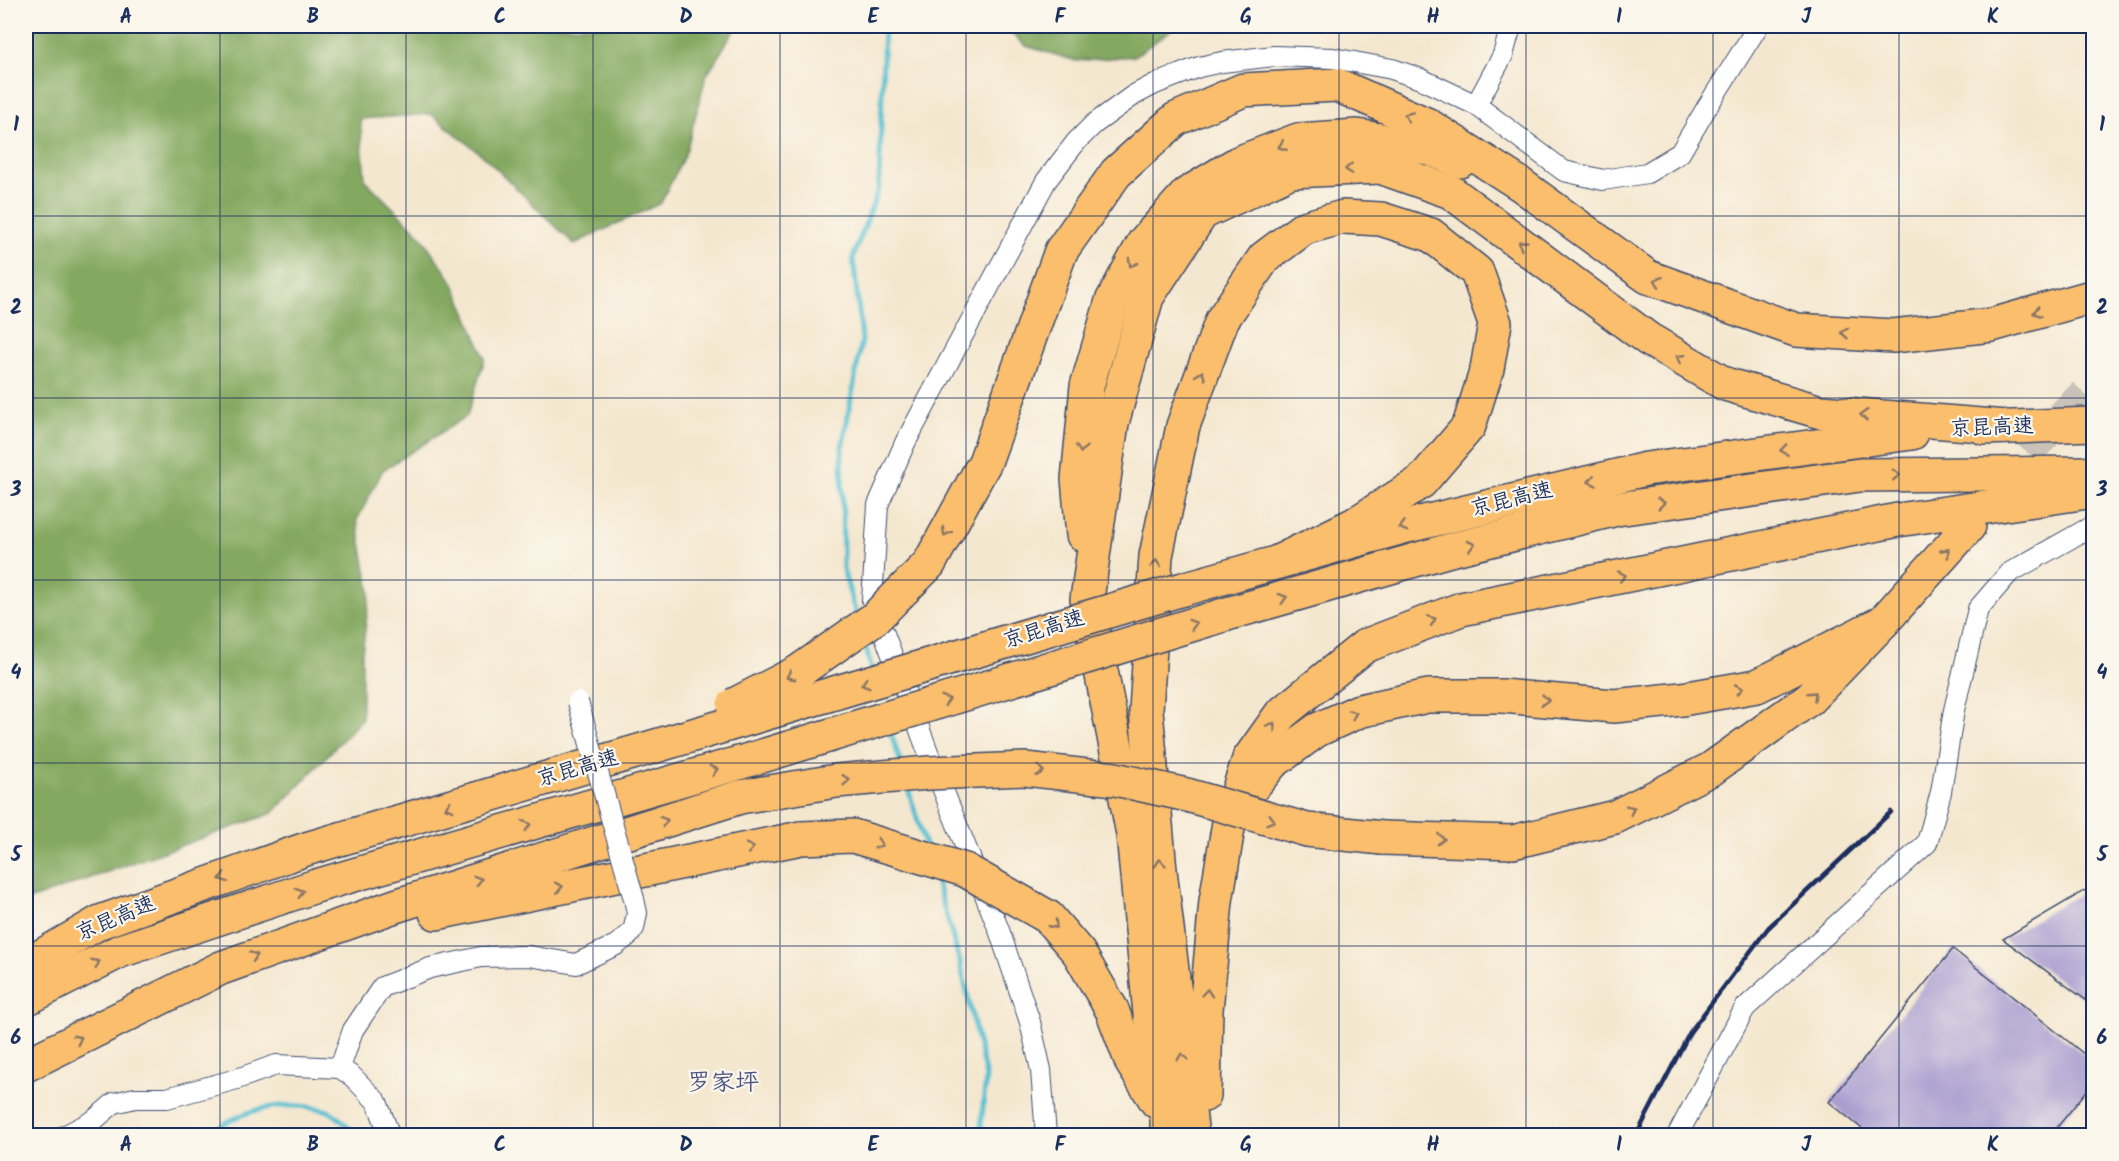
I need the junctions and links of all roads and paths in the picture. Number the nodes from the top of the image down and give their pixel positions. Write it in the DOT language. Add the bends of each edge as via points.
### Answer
graph roads {
  1 [pos="1511,26"];
  2 [pos="1758,26"];
  3 [pos="1476,105"];
  4 [pos="1520,184"];
  5 [pos="2094,296"];
  6 [pos="2094,424"];
  7 [pos="2006,427"];
  8 [pos="2094,472"];
  9 [pos="2094,491"];
  10 [pos="2094,525"];
  11 [pos="1969,526"];
  12 [pos="1278,562"];
  13 [pos="1087,599"];
  14 [pos="1883,622"];
  15 [pos="578,702"];
  16 [pos="730,715"];
  17 [pos="1230,816"];
  18 [pos="296,941"];
  19 [pos="26,965"];
  20 [pos="26,999"];
  21 [pos="26,1065"];
  22 [pos="340,1068"];
  23 [pos="1175,1130"];
  24 [pos="64,1136"];
  25 [pos="390,1136"];
  26 [pos="1046,1136"];
  27 [pos="1203,1136"];
  28 [pos="1677,1136"];
  1 -- 3 [label="street" via="1503,54"];
  2 -- 3 [label="street" via="1680,153 1647,173 1604,180 1564,171"];
  3 -- 26 [label="street" via="1392,69 1333,58 1294,56 1245,58 1199,67 1155,84 1113,109 1076,142 1046,181 905,442 878,505 872,601 999,930 1030,1022 1041,1070"];
  5 -- 4 [label="highway, one-way" via="1992,325 1893,336 1796,330 1648,277"];
  4 -- 13 [label="highway, one-way" via="1427,148 1357,136 1298,140 1238,162 1187,194 1143,242 1112,301 1087,386 1078,479"];
  4 -- 16 [label="highway, one-way, bridge" via="1426,124 1337,85 1243,90 1176,119 1116,173 1061,251 985,462 928,564 875,618"];
  6 -- 7 [label="highway, 京昆高速"];
  7 -- 12 [label="highway, 京昆高速, one-way" via="1929,430 1646,469 1399,528"];
  7 -- 13 [label="highway, one-way" via="1821,412 1725,384 1648,339 1451,192 1380,167 1291,171 1202,213 1147,297 1112,423"];
  20 -- 8 [label="highway, 京昆高速, one-way, bridge" via="120,951 316,886 1450,550 1617,509 1860,475"];
  17 -- 9 [label="highway, one-way" via="1249,759 1281,714 1365,646 1461,609 1898,520"];
  10 -- 28 [label="street" via="2009,573 1978,609 1927,843 1745,1008"];
  14 -- 11 [label="highway, one-way"];
  12 -- 16 [label="highway, 京昆高速, one-way, bridge"];
  23 -- 12 [label="highway, one-way" via="1146,710 1156,556 1183,426 1221,320 1264,258 1304,228 1342,217 1381,219 1431,235 1477,272 1494,323 1487,369 1469,426 1421,482 1355,524"];
  13 -- 23 [label="highway" via="1133,834 1153,1046"];
  17 -- 14 [label="highway, one-way" via="1272,763 1317,729 1359,711 1428,696 1502,696 1614,706 1682,699 1757,686"];
  18 -- 14 [label="highway, one-way, bridge" via="740,797 848,780 929,773 1025,769 1115,779 1187,795 1307,830 1513,842 1615,817 1711,769 1810,698"];
  15 -- 22 [label="street, bridge" via="634,899 634,928 616,945 576,964 529,957 482,957 430,968 382,987 352,1030"];
  16 -- 19 [label="highway, 京昆高速, one-way" via="645,749 295,853 100,922"];
  27 -- 17 [label="highway, one-way" via="1207,999 1216,901"];
  21 -- 18 [label="highway, one-way" via="221,968"];
  18 -- 23 [label="highway, one-way, bridge" via="801,837 853,836 965,870 1048,918 1079,953 1112,1010 1132,1063"];
  22 -- 24 [label="street" via="276,1065 167,1098 135,1098 114,1103 93,1121"];
  22 -- 25 [label="street" via="377,1102"];
}
